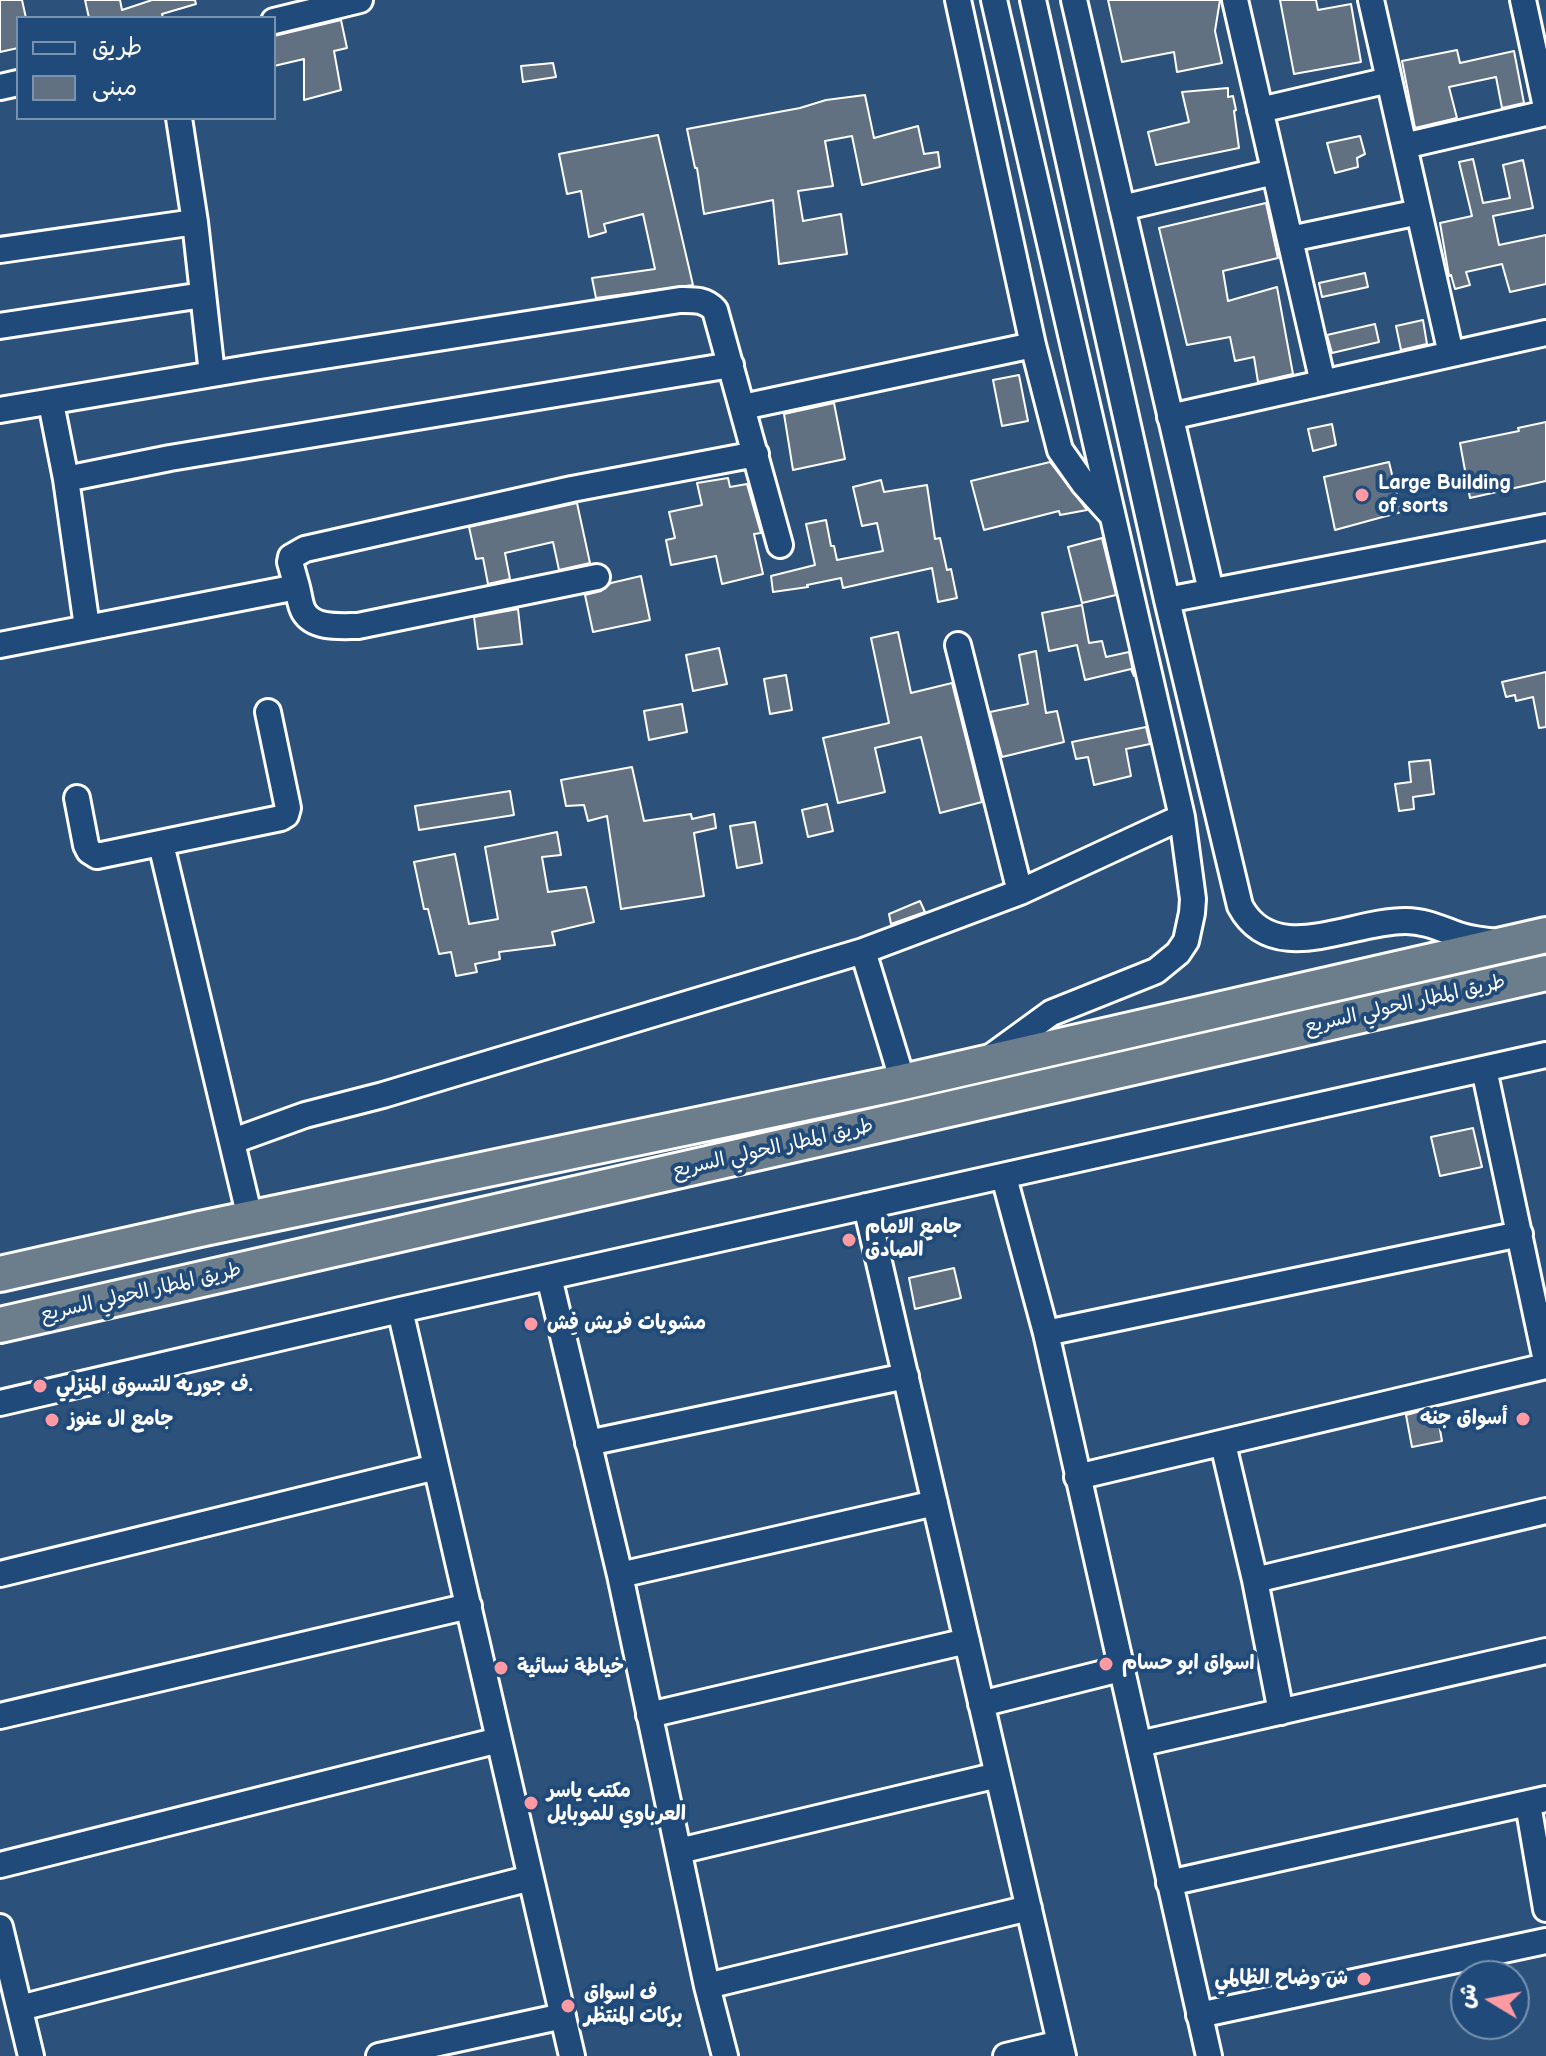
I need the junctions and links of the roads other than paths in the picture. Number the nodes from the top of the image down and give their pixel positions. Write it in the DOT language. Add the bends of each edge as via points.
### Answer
graph roads {
  1 [pos="360,0"];
  2 [pos="958,0"];
  3 [pos="994,0"];
  4 [pos="1033,0"];
  5 [pos="1074,0"];
  6 [pos="1235,0"];
  7 [pos="1371,0"];
  8 [pos="1523,0"];
  9 [pos="276,21"];
  10 [pos="1538,27"];
  11 [pos="1389,80"];
  12 [pos="1260,110"];
  13 [pos="1546,110"];
  14 [pos="179,120"];
  15 [pos="1404,146"];
  16 [pos="1274,172"];
  17 [pos="1122,208"];
  18 [pos="1419,212"];
  19 [pos="195,222"];
  20 [pos="1290,239"];
  21 [pos="0,250"];
  22 [pos="1091,256"];
  23 [pos="1055,268"];
  24 [pos="203,295"];
  25 [pos="0,326"];
  26 [pos="1107,328"];
  27 [pos="1546,333"];
  28 [pos="1072,342"];
  29 [pos="1033,345"];
  30 [pos="1451,354"];
  31 [pos="731,365"];
  32 [pos="212,374"];
  33 [pos="1323,383"];
  34 [pos="51,403"];
  35 [pos="743,407"];
  36 [pos="0,410"];
  37 [pos="1170,417"];
  38 [pos="756,454"];
  39 [pos="66,479"];
  40 [pos="1112,515"];
  41 [pos="1546,527"];
  42 [pos="780,545"];
  43 [pos="597,577"];
  44 [pos="297,587"];
  45 [pos="1211,591"];
  46 [pos="1167,600"];
  47 [pos="87,627"];
  48 [pos="0,645"];
  49 [pos="958,645"];
  50 [pos="268,712"];
  51 [pos="77,798"];
  52 [pos="1182,817"];
  53 [pos="161,844"];
  54 [pos="1020,892"];
  55 [pos="1536,938"];
  56 [pos="863,951"];
  57 [pos="1546,973"];
  58 [pos="1546,1055"];
  59 [pos="964,1067"];
  60 [pos="1484,1069"];
  61 [pos="903,1082"];
  62 [pos="233,1141"];
  63 [pos="1004,1177"];
  64 [pos="866,1206"];
  65 [pos="250,1218"];
  66 [pos="200,1229"];
  67 [pos="1520,1234"];
  68 [pos="108,1250"];
  69 [pos="0,1274"];
  70 [pos="212,1277"];
  71 [pos="549,1277"];
  72 [pos="119,1299"];
  73 [pos="400,1310"];
  74 [pos="0,1325"];
  75 [pos="1046,1333"];
  76 [pos="1546,1364"];
  77 [pos="906,1376"];
  78 [pos="0,1403"];
  79 [pos="588,1443"];
  80 [pos="1223,1444"];
  81 [pos="436,1467"];
  82 [pos="1077,1477"];
  83 [pos="935,1503"];
  84 [pos="1546,1511"];
  85 [pos="0,1574"];
  86 [pos="620,1575"];
  87 [pos="1255,1580"];
  88 [pos="469,1606"];
  89 [pos="967,1641"];
  90 [pos="1546,1651"];
  91 [pos="1120,1669"];
  92 [pos="981,1704"];
  93 [pos="1281,1712"];
  94 [pos="649,1715"];
  95 [pos="0,1716"];
  96 [pos="499,1740"];
  97 [pos="1139,1744"];
  98 [pos="998,1775"];
  99 [pos="1537,1802"];
  100 [pos="679,1851"];
  101 [pos="0,1865"];
  102 [pos="531,1878"];
  103 [pos="1169,1883"];
  104 [pos="1029,1908"];
  105 [pos="1546,1909"];
  106 [pos="1,1932"];
  107 [pos="1546,1941"];
  108 [pos="707,1986"];
  109 [pos="20,2008"];
  110 [pos="1199,2015"];
  111 [pos="563,2016"];
  112 [pos="1062,2050"];
  113 [pos="31,2056"];
  114 [pos="379,2056"];
  115 [pos="572,2056"];
  116 [pos="725,2056"];
  117 [pos="1006,2056"];
  118 [pos="1209,2056"];
  1 -- 9 [label="street"];
  2 -- 29 [label="street"];
  3 -- 23 [label="street"];
  4 -- 22 [label="street"];
  5 -- 17 [label="street"];
  6 -- 12 [label="street"];
  7 -- 11 [label="street"];
  8 -- 10 [label="street"];
  10 -- 13 [label="street"];
  11 -- 12 [label="street"];
  11 -- 15 [label="street"];
  12 -- 16 [label="street"];
  13 -- 15 [label="street"];
  14 -- 19 [label="street"];
  15 -- 18 [label="street"];
  16 -- 17 [label="street"];
  16 -- 20 [label="street"];
  17 -- 37 [label="street"];
  18 -- 20 [label="street"];
  18 -- 30 [label="street"];
  19 -- 21 [label="street"];
  19 -- 24 [label="street"];
  20 -- 33 [label="street"];
  22 -- 23 [label="street" via="1074,273"];
  22 -- 26 [label="street"];
  23 -- 28 [label="street"];
  24 -- 25 [label="street"];
  24 -- 32 [label="street"];
  26 -- 28 [label="street" via="1086,326"];
  26 -- 46 [label="street"];
  27 -- 30 [label="street"];
  28 -- 40 [label="street"];
  29 -- 35 [label="street"];
  29 -- 40 [label="street" via="1060,450"];
  30 -- 33 [label="street"];
  31 -- 32 [label="street" via="715,310 708,303 680,300"];
  31 -- 35 [label="street"];
  31 -- 39 [label="street"];
  32 -- 34 [label="street"];
  33 -- 37 [label="street"];
  34 -- 36 [label="street"];
  34 -- 39 [label="street"];
  35 -- 38 [label="street"];
  37 -- 45 [label="street"];
  38 -- 42 [label="street"];
  38 -- 44 [label="street" via="305,549 291,557"];
  39 -- 47 [label="street"];
  40 -- 52 [label="street"];
  41 -- 45 [label="street"];
  43 -- 44 [label="street" via="339,627 303,612"];
  44 -- 47 [label="street"];
  45 -- 46 [label="street"];
  46 -- 55 [label="street" via="1237,896 1252,923 1269,935 1289,939 1403,920 1479,940"];
  47 -- 48 [label="street"];
  49 -- 54 [label="street"];
  50 -- 53 [label="street" via="286,815"];
  51 -- 53 [label="street" via="92,855"];
  52 -- 54 [label="street"];
  52 -- 59 [label="street" via="1193,899 1186,941 1178,953 1156,971 1051,1013 1001,1051"];
  53 -- 62 [label="street"];
  54 -- 56 [label="street"];
  55 -- 59 [label="highway, طريق المطار الحولي السريع"];
  56 -- 61 [label="street"];
  56 -- 62 [label="street" via="305,1115"];
  57 -- 70 [label="highway, طريق المطار الحولي السريع"];
  58 -- 60 [label="street"];
  59 -- 61 [label="highway, طريق المطار الحولي السريع"];
  60 -- 63 [label="street"];
  60 -- 67 [label="street"];
  61 -- 65 [label="highway, طريق المطار الحولي السريع"];
  62 -- 65 [label="street"];
  63 -- 64 [label="street"];
  63 -- 75 [label="street"];
  64 -- 71 [label="street"];
  64 -- 77 [label="street"];
  65 -- 66 [label="highway, طريق المطار الحولي السريع"];
  66 -- 68 [label="highway, طريق المطار الحولي السريع"];
  66 -- 70 [label="highway" via="198,1255"];
  67 -- 75 [label="street"];
  67 -- 76 [label="street"];
  68 -- 69 [label="highway, طريق المطار الحولي السريع"];
  68 -- 72 [label="highway" via="122,1272"];
  70 -- 72 [label="highway, طريق المطار الحولي السريع"];
  71 -- 73 [label="street"];
  71 -- 79 [label="street"];
  72 -- 74 [label="highway, طريق المطار الحولي السريع"];
  73 -- 78 [label="street"];
  73 -- 81 [label="street"];
  75 -- 82 [label="street"];
  76 -- 80 [label="street"];
  77 -- 79 [label="street"];
  77 -- 83 [label="street"];
  79 -- 86 [label="street"];
  80 -- 82 [label="street"];
  80 -- 87 [label="street"];
  81 -- 85 [label="street"];
  81 -- 88 [label="street"];
  82 -- 91 [label="street"];
  83 -- 86 [label="street"];
  83 -- 89 [label="street"];
  84 -- 87 [label="street"];
  86 -- 94 [label="street"];
  87 -- 93 [label="street"];
  88 -- 95 [label="street"];
  88 -- 96 [label="street"];
  89 -- 92 [label="street"];
  89 -- 94 [label="street"];
  90 -- 93 [label="street"];
  91 -- 92 [label="street"];
  91 -- 97 [label="street"];
  92 -- 98 [label="street"];
  93 -- 97 [label="street"];
  94 -- 100 [label="street"];
  96 -- 101 [label="street"];
  96 -- 102 [label="street"];
  97 -- 103 [label="street"];
  98 -- 100 [label="street"];
  98 -- 104 [label="street"];
  99 -- 103 [label="street"];
  99 -- 105 [label="street"];
  100 -- 108 [label="street"];
  102 -- 109 [label="street"];
  102 -- 111 [label="street"];
  103 -- 110 [label="street"];
  104 -- 108 [label="street"];
  104 -- 112 [label="street"];
  106 -- 109 [label="street"];
  107 -- 110 [label="street"];
  108 -- 116 [label="street"];
  109 -- 113 [label="street"];
  110 -- 118 [label="street"];
  111 -- 114 [label="street"];
  111 -- 115 [label="street"];
  112 -- 117 [label="street"];
}
